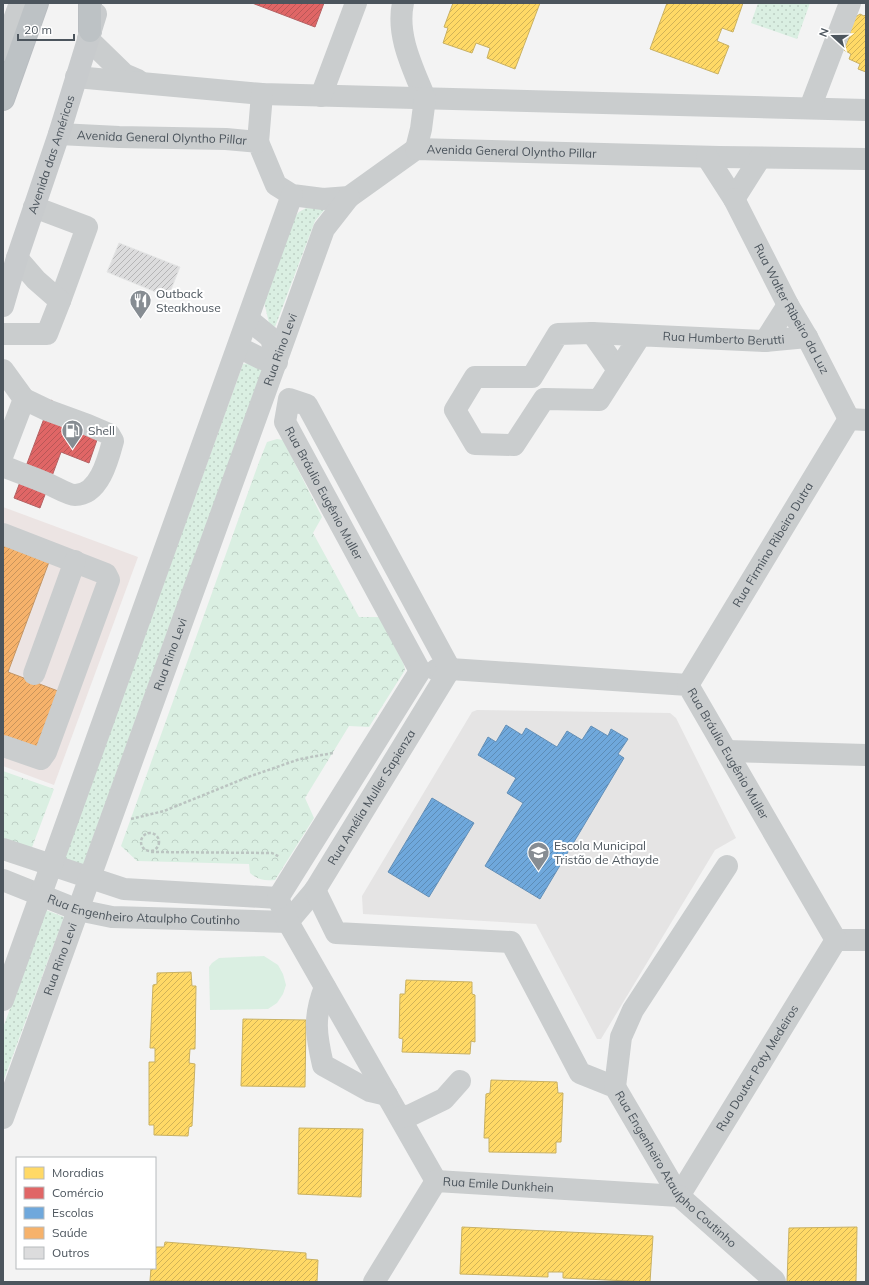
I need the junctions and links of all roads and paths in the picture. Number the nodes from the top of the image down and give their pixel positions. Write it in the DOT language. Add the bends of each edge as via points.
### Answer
graph roads {
  1 [pos="20,3"];
  2 [pos="37,3"];
  3 [pos="90,3"];
  4 [pos="100,3"];
  5 [pos="356,3"];
  6 [pos="403,3"];
  7 [pos="850,3"];
  8 [pos="89,35"];
  9 [pos="3,50"];
  10 [pos="76,77"];
  11 [pos="147,83"];
  12 [pos="262,94"];
  13 [pos="321,96"];
  14 [pos="425,98"];
  15 [pos="3,99"];
  16 [pos="810,108"];
  17 [pos="866,110"];
  18 [pos="59,134"];
  19 [pos="258,142"];
  20 [pos="416,149"];
  21 [pos="707,157"];
  22 [pos="760,158"];
  23 [pos="866,159"];
  24 [pos="292,195"];
  25 [pos="349,197"];
  26 [pos="734,199"];
  27 [pos="34,207"];
  28 [pos="17,258"];
  29 [pos="60,301"];
  30 [pos="788,305"];
  31 [pos="3,306"];
  32 [pos="248,319"];
  33 [pos="592,333"];
  34 [pos="3,334"];
  35 [pos="640,336"];
  36 [pos="807,337"];
  37 [pos="765,341"];
  38 [pos="238,347"];
  39 [pos="277,362"];
  40 [pos="3,370"];
  41 [pos="618,370"];
  42 [pos="24,399"];
  43 [pos="289,399"];
  44 [pos="858,419"];
  45 [pos="3,454"];
  46 [pos="3,466"];
  47 [pos="3,534"];
  48 [pos="75,562"];
  49 [pos="450,669"];
  50 [pos="420,671"];
  51 [pos="34,674"];
  52 [pos="688,685"];
  53 [pos="3,746"];
  54 [pos="727,751"];
  55 [pos="333,753"];
  56 [pos="866,755"];
  57 [pos="125,821"];
  58 [pos="3,849"];
  59 [pos="151,852"];
  60 [pos="282,858"];
  61 [pos="51,865"];
  62 [pos="727,866"];
  63 [pos="90,878"];
  64 [pos="3,880"];
  65 [pos="315,890"];
  66 [pos="41,894"];
  67 [pos="278,898"];
  68 [pos="78,910"];
  69 [pos="288,922"];
  70 [pos="836,940"];
  71 [pos="866,940"];
  72 [pos="325,987"];
  73 [pos="3,1000"];
  74 [pos="460,1081"];
  75 [pos="615,1087"];
  76 [pos="387,1095"];
  77 [pos="400,1117"];
  78 [pos="3,1118"];
  79 [pos="436,1181"];
  80 [pos="679,1196"];
  81 [pos="374,1282"];
  82 [pos="775,1282"];
  1 -- 9 [label="street"];
  2 -- 15 [label="highway"];
  3 -- 8 [label="highway"];
  4 -- 8 [label="main road, Avenida das Américas"];
  5 -- 13 [label="street"];
  6 -- 14 [label="street" via="401,32"];
  7 -- 16 [label="street"];
  8 -- 10 [label="main road, Avenida das Américas"];
  8 -- 11 [label="street" via="124,74"];
  10 -- 11 [label="street"];
  10 -- 18 [label="main road, Avenida das Américas"];
  11 -- 12 [label="street"];
  12 -- 13 [label="street"];
  12 -- 19 [label="street"];
  13 -- 14 [label="street"];
  14 -- 16 [label="street"];
  14 -- 20 [label="street"];
  16 -- 17 [label="street"];
  18 -- 19 [label="street, Avenida General Olyntho Pillar"];
  18 -- 27 [label="main road, Avenida das Américas"];
  19 -- 24 [label="street, Avenida General Olyntho Pillar" via="276,185"];
  20 -- 21 [label="street, Avenida General Olyntho Pillar"];
  20 -- 25 [label="street, Avenida General Olyntho Pillar"];
  21 -- 22 [label="street, Avenida General Olyntho Pillar"];
  21 -- 26 [label="street, Rua Walter Ribeiro da Luz"];
  22 -- 23 [label="street, Avenida General Olyntho Pillar"];
  22 -- 26 [label="street"];
  24 -- 25 [label="street, Avenida General Olyntho Pillar" via="323,199"];
  24 -- 32 [label="street"];
  25 -- 39 [label="street, Rua Rino Levi" via="324,229"];
  26 -- 30 [label="street, Rua Walter Ribeiro da Luz"];
  27 -- 28 [label="main road, Avenida das Américas"];
  27 -- 29 [label="street" via="87,227"];
  28 -- 29 [label="street" via="36,280"];
  28 -- 31 [label="main road, Avenida das Américas"];
  29 -- 34 [label="street" via="47,334"];
  30 -- 36 [label="street, Rua Walter Ribeiro da Luz"];
  30 -- 37 [label="street"];
  32 -- 38 [label="street"];
  32 -- 39 [label="street" via="271,338"];
  33 -- 35 [label="street, Rua Humberto Berutti"];
  33 -- 41 [label="street"];
  33 -- 41 [label="street, Rua Humberto Berutti" via="558,334 532,377 475,377 455,410 475,444 514,445 544,399 599,400"];
  35 -- 37 [label="street, Rua Humberto Berutti"];
  35 -- 41 [label="street, Rua Humberto Berutti"];
  36 -- 37 [label="street, Rua Humberto Berutti"];
  36 -- 44 [label="street, Rua Walter Ribeiro da Luz"];
  38 -- 39 [label="street" via="262,359"];
  38 -- 61 [label="street"];
  39 -- 43 [label="street"];
  39 -- 63 [label="street, Rua Rino Levi"];
  40 -- 42 [label="street"];
  42 -- 45 [label="street"];
  42 -- 46 [label="street" via="109,434 113,441 108,460 98,481 86,493 73,496"];
  43 -- 49 [label="street" via="307,405"];
  43 -- 50 [label="street, Rua Bráulio Eugênio Muller" via="286,422"];
  44 -- 52 [label="street, Rua Firmino Ribeiro Dutra"];
  47 -- 48 [label="street"];
  48 -- 51 [label="street"];
  48 -- 53 [label="street" via="106,574 109,580 46,752 41,759"];
  49 -- 50 [label="street, Rua Bráulio Eugênio Muller"];
  49 -- 52 [label="street, Rua Bráulio Eugênio Muller"];
  49 -- 65 [label="street, Rua Amélia Muller Sapienza"];
  50 -- 67 [label="street"];
  52 -- 54 [label="street, Rua Bráulio Eugênio Muller"];
  54 -- 56 [label="street"];
  54 -- 70 [label="street, Rua Bráulio Eugênio Muller"];
  55 -- 57 [label="path" via="300,759 164,811"];
  58 -- 61 [label="street, Rua Engenheiro Ataulpho Coutinho"];
  59 -- 59 [label="path" via="158,846 158,840 155,835 149,833 143,836 140,844 146,851"];
  59 -- 60 [label="path" via="272,853"];
  61 -- 63 [label="street, Rua Engenheiro Ataulpho Coutinho"];
  61 -- 66 [label="street"];
  62 -- 75 [label="street" via="632,1010 621,1037"];
  63 -- 67 [label="street, Rua Engenheiro Ataulpho Coutinho" via="124,889"];
  63 -- 68 [label="street, Rua Rino Levi"];
  64 -- 66 [label="street, Rua Engenheiro Ataulpho Coutinho"];
  65 -- 69 [label="street, Rua Amélia Muller Sapienza"];
  65 -- 75 [label="street, Rua Engenheiro Ataulpho Coutinho" via="336,933 512,942 580,1073"];
  66 -- 68 [label="street, Rua Engenheiro Ataulpho Coutinho"];
  66 -- 73 [label="street"];
  67 -- 69 [label="street"];
  68 -- 69 [label="street, Rua Engenheiro Ataulpho Coutinho" via="112,917"];
  68 -- 78 [label="street, Rua Rino Levi"];
  69 -- 72 [label="street"];
  70 -- 71 [label="street"];
  70 -- 80 [label="street, Rua Doutor Poty Medeiros"];
  72 -- 76 [label="street"];
  72 -- 76 [label="street" via="317,1015 317,1039 323,1065 370,1091"];
  74 -- 77 [label="street" via="444,1099 411,1115"];
  75 -- 80 [label="street, Rua Engenheiro Ataulpho Coutinho"];
  76 -- 77 [label="street"];
  77 -- 79 [label="street"];
  79 -- 80 [label="street, Rua Emile Dunkhein"];
  79 -- 81 [label="street, Rua Emile Dunkhein"];
  80 -- 82 [label="street, Rua Engenheiro Ataulpho Coutinho"];
}
